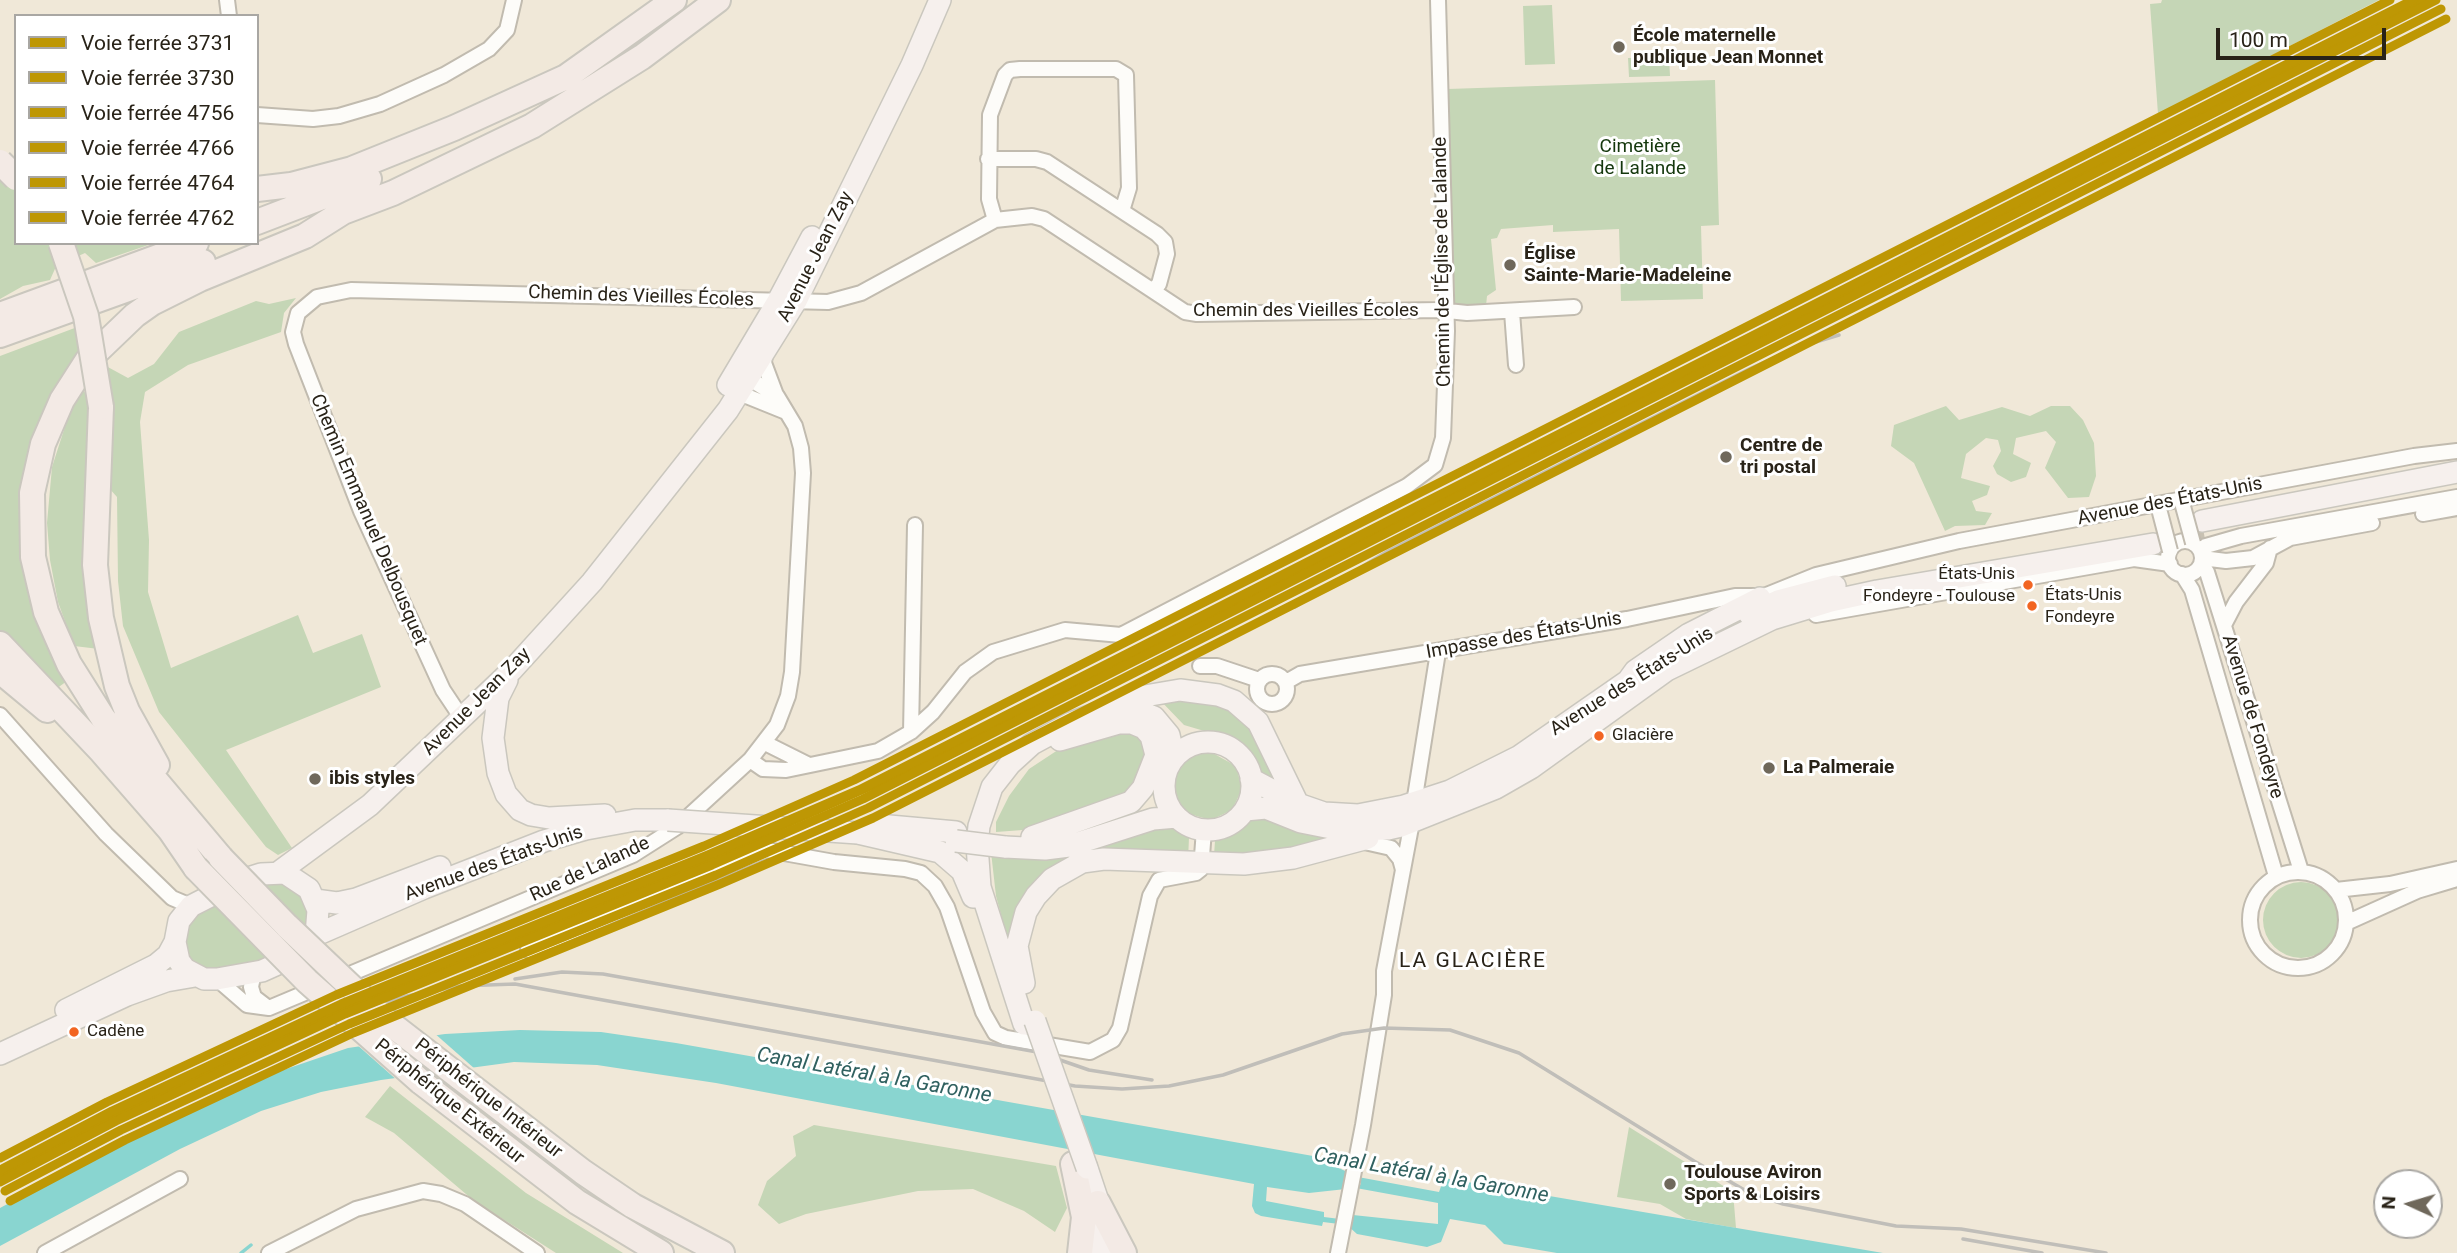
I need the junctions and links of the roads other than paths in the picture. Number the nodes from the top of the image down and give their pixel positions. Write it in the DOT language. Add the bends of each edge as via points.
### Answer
graph roads {
  1 [pos="514,0"];
  2 [pos="674,0"];
  3 [pos="718,0"];
  4 [pos="928,0"];
  5 [pos="940,0"];
  6 [pos="1438,0"];
  7 [pos="566,77"];
  8 [pos="259,114"];
  9 [pos="988,159"];
  10 [pos="0,162"];
  11 [pos="14,175"];
  12 [pos="259,189"];
  13 [pos="1122,211"];
  14 [pos="343,212"];
  15 [pos="995,220"];
  16 [pos="259,221"];
  17 [pos="259,242"];
  18 [pos="62,245"];
  19 [pos="191,245"];
  20 [pos="250,245"];
  21 [pos="1153,290"];
  22 [pos="787,301"];
  23 [pos="1574,307"];
  24 [pos="1447,312"];
  25 [pos="1512,312"];
  26 [pos="298,313"];
  27 [pos="0,315"];
  28 [pos="0,335"];
  29 [pos="765,354"];
  30 [pos="1516,365"];
  31 [pos="740,384"];
  32 [pos="777,396"];
  33 [pos="786,412"];
  34 [pos="2457,451"];
  35 [pos="2457,472"];
  36 [pos="2457,486"];
  37 [pos="2457,497"];
  38 [pos="2181,499"];
  39 [pos="2158,505"];
  40 [pos="2457,508"];
  41 [pos="915,525"];
  42 [pos="2200,545"];
  43 [pos="2161,547"];
  44 [pos="2270,548"];
  45 [pos="2182,574"];
  46 [pos="1764,596"];
  47 [pos="2224,625"];
  48 [pos="0,644"];
  49 [pos="1438,652"];
  50 [pos="1200,666"];
  51 [pos="512,670"];
  52 [pos="0,671"];
  53 [pos="1259,680"];
  54 [pos="1286,682"];
  55 [pos="1627,682"];
  56 [pos="1139,697"];
  57 [pos="0,715"];
  58 [pos="463,720"];
  59 [pos="911,732"];
  60 [pos="493,738"];
  61 [pos="1055,741"];
  62 [pos="765,743"];
  63 [pos="1197,743"];
  64 [pos="1174,758"];
  65 [pos="750,760"];
  66 [pos="809,765"];
  67 [pos="1251,779"];
  68 [pos="1164,787"];
  69 [pos="1298,804"];
  70 [pos="1245,810"];
  71 [pos="1413,813"];
  72 [pos="611,814"];
  73 [pos="670,816"];
  74 [pos="1177,817"];
  75 [pos="858,828"];
  76 [pos="1388,829"];
  77 [pos="1204,830"];
  78 [pos="335,833"];
  79 [pos="1032,837"];
  80 [pos="1359,841"];
  81 [pos="1005,842"];
  82 [pos="220,856"];
  83 [pos="1201,865"];
  84 [pos="196,868"];
  85 [pos="2457,869"];
  86 [pos="1403,870"];
  87 [pos="2301,871"];
  88 [pos="279,872"];
  89 [pos="2276,876"];
  90 [pos="2457,879"];
  91 [pos="156,882"];
  92 [pos="2336,890"];
  93 [pos="312,894"];
  94 [pos="191,906"];
  95 [pos="2346,923"];
  96 [pos="176,935"];
  97 [pos="316,935"];
  98 [pos="528,950"];
  99 [pos="254,972"];
  100 [pos="195,976"];
  101 [pos="218,979"];
  102 [pos="268,1008"];
  103 [pos="1029,1016"];
  104 [pos="0,1051"];
  105 [pos="1080,1166"];
  106 [pos="180,1179"];
  107 [pos="1098,1203"];
  108 [pos="46,1253"];
  109 [pos="269,1253"];
  110 [pos="537,1253"];
  111 [pos="661,1253"];
  112 [pos="722,1253"];
  113 [pos="1080,1253"];
  114 [pos="1102,1253"];
  115 [pos="1115,1253"];
  116 [pos="1124,1253"];
  117 [pos="1338,1253"];
  1 -- 8 [label="street" via="507,30 489,49 380,104 313,119"];
  2 -- 7 [label="highway"];
  3 -- 14 [label="highway" via="642,57 532,126"];
  4 -- 22 [label="main road, Avenue Jean Zay"];
  5 -- 22 [label="main road, Avenue Jean Zay" via="912,65"];
  6 -- 24 [label="street, Chemin de l'Église de Lalande"];
  7 -- 12 [label="highway" via="392,155 314,180"];
  7 -- 16 [label="highway" via="459,139"];
  9 -- 13 [label="street" via="1046,162"];
  9 -- 13 [label="street" via="990,115 1010,70 1116,69 1126,75 1129,86 1129,188"];
  9 -- 15 [label="street" via="989,199"];
  10 -- 11 [label="highway, bridge"];
  13 -- 21 [label="street" via="1164,242 1166,264"];
  14 -- 17 [label="highway"];
  14 -- 82 [label="highway" via="305,236 171,292 135,315 102,344 78,375 52,420 37,466 31,514 33,557 56,639 103,718"];
  15 -- 21 [label="street, Chemin des Vieilles Écoles" via="1044,219"];
  15 -- 22 [label="street, Chemin des Vieilles Écoles" via="861,293 828,302"];
  18 -- 82 [label="highway, bridge" via="86,316 101,407 95,565 106,647 139,736"];
  19 -- 27 [label="highway"];
  20 -- 28 [label="highway"];
  21 -- 24 [label="street, Chemin des Vieilles Écoles" via="1185,312 1197,314"];
  22 -- 26 [label="street, Chemin des Vieilles Écoles" via="351,290 317,297"];
  22 -- 29 [label="main road, Avenue Jean Zay"];
  22 -- 31 [label="main road, Avenue Jean Zay"];
  23 -- 25 [label="street, Chemin des Vieilles Écoles"];
  24 -- 25 [label="street, Chemin des Vieilles Écoles"];
  24 -- 59 [label="street, Chemin de l'Église de Lalande" via="1443,438 1435,465 1425,475 1121,635 1065,630 993,652 965,672"];
  25 -- 30 [label="street"];
  26 -- 58 [label="street, Chemin Emmanuel Delbousquet" via="293,332 296,344 351,486 443,690"];
  29 -- 31 [label="main road, Avenue Jean Zay"];
  29 -- 32 [label="street, Rue de Lalande"];
  31 -- 32 [label="street"];
  31 -- 33 [label="street"];
  31 -- 51 [label="main road, Avenue Jean Zay" via="592,582"];
  32 -- 33 [label="street, Rue de Lalande"];
  33 -- 62 [label="street, Rue de Lalande" via="802,447 803,473 792,671 783,711"];
  34 -- 38 [label="street, Avenue des États-Unis"];
  35 -- 42 [label="main road, Avenue des États-Unis"];
  36 -- 42 [label="main road, Avenue des États-Unis"];
  37 -- 42 [label="street"];
  38 -- 39 [label="street, Avenue des États-Unis"];
  38 -- 42 [label="street, Avenue de Fondeyre, bridge"];
  39 -- 43 [label="street, bridge"];
  39 -- 46 [label="street, Avenue des États-Unis" via="1959,541 1816,575"];
  40 -- 44 [label="street" via="2290,538"];
  41 -- 59 [label="street"];
  42 -- 43 [label="street"];
  42 -- 44 [label="street" via="2226,561 2253,558"];
  42 -- 45 [label="street" via="2193,573"];
  42 -- 47 [label="street, Avenue de Fondeyre"];
  43 -- 45 [label="street"];
  43 -- 55 [label="main road, Avenue des États-Unis" via="1881,576 1804,593 1704,635"];
  43 -- 71 [label="main road, Avenue des États-Unis" via="1831,601 1772,619 1667,670 1496,788"];
  44 -- 47 [label="street" via="2266,563"];
  45 -- 89 [label="street, Avenue de Fondeyre" via="2199,612"];
  46 -- 49 [label="street, Impasse des États-Unis" via="1735,596"];
  46 -- 55 [label="main road" via="1689,634 1635,670"];
  47 -- 87 [label="street, Avenue de Fondeyre"];
  48 -- 84 [label="highway" via="94,742 170,830"];
  49 -- 54 [label="street, Impasse des États-Unis" via="1300,674"];
  49 -- 71 [label="street"];
  50 -- 53 [label="street" via="1217,666"];
  51 -- 58 [label="main road, Avenue Jean Zay"];
  51 -- 60 [label="main road" via="498,698"];
  52 -- 84 [label="highway" via="75,739 163,838"];
  53 -- 54 [label="street" via="1275,674"];
  53 -- 54 [label="street" via="1259,697 1274,705 1287,694"];
  55 -- 71 [label="main road, Avenue des États-Unis" via="1518,757"];
  56 -- 63 [label="main road" via="1159,705"];
  56 -- 69 [label="main road" via="1180,690 1234,701 1258,722"];
  56 -- 103 [label="main road" via="1071,723 1032,744 992,787 985,805 977,845 980,887"];
  57 -- 91 [label="street" via="71,797"];
  58 -- 60 [label="main road" via="475,721"];
  58 -- 78 [label="main road, Avenue Jean Zay"];
  59 -- 66 [label="street, Chemin de l'Église de Lalande" via="878,751"];
  60 -- 72 [label="main road" via="501,784 520,810 549,818"];
  61 -- 64 [label="main road" via="1116,712 1136,710 1163,725"];
  61 -- 79 [label="main road, Avenue des États-Unis" via="1132,723 1151,736 1156,755 1143,788 1131,802"];
  61 -- 103 [label="main road" via="1032,757 1004,789 985,843 989,891"];
  62 -- 65 [label="street, Rue de Lalande"];
  62 -- 66 [label="street"];
  63 -- 64 [label="main road"];
  63 -- 67 [label="main road" via="1212,742 1238,754"];
  64 -- 68 [label="main road"];
  65 -- 66 [label="street, Chemin de l'Église de Lalande" via="773,770"];
  65 -- 102 [label="street, Rue de Lalande" via="677,827 633,855"];
  67 -- 69 [label="main road, Avenue des États-Unis"];
  67 -- 70 [label="main road"];
  68 -- 74 [label="main road"];
  68 -- 79 [label="main road, Avenue des États-Unis" via="1147,807 1116,821 1076,834"];
  69 -- 71 [label="main road, Avenue des États-Unis" via="1342,816"];
  70 -- 76 [label="main road, Avenue des États-Unis" via="1266,808 1321,827"];
  70 -- 77 [label="main road" via="1227,825"];
  71 -- 76 [label="main road, Avenue des États-Unis"];
  71 -- 86 [label="street"];
  72 -- 73 [label="main road, Avenue des États-Unis"];
  72 -- 93 [label="main road, Avenue des États-Unis" via="539,832 356,899 337,903"];
  73 -- 75 [label="main road, Avenue des États-Unis" via="798,816"];
  73 -- 97 [label="main road, Avenue des États-Unis" via="586,829 544,841"];
  74 -- 77 [label="main road"];
  74 -- 81 [label="main road, Avenue des États-Unis" via="1153,819 1069,846 1045,849"];
  75 -- 81 [label="main road, Avenue des États-Unis, bridge"];
  75 -- 103 [label="main road" via="940,852 962,871 1008,992"];
  76 -- 80 [label="main road"];
  77 -- 83 [label="street"];
  78 -- 88 [label="main road, Avenue Jean Zay"];
  78 -- 93 [label="main road, Avenue Jean Zay" via="313,866"];
  79 -- 81 [label="main road, Avenue des États-Unis"];
  80 -- 83 [label="main road" via="1272,861"];
  80 -- 86 [label="street" via="1391,848"];
  82 -- 112 [label="highway, Périphérique Intérieur, bridge" via="387,1021 583,1172 633,1206"];
  83 -- 98 [label="street" via="1196,873 1159,880 1150,897 1120,1028 1113,1040 1090,1052 995,1033 983,1012 947,907 921,873 905,869 767,850"];
  83 -- 103 [label="main road" via="1093,859 1052,879 1036,896 1019,929 1017,946"];
  84 -- 111 [label="highway, Périphérique Extérieur, bridge" via="307,981 421,1082 577,1202"];
  85 -- 92 [label="street"];
  86 -- 117 [label="street"];
  87 -- 89 [label="street"];
  87 -- 92 [label="street" via="2320,877"];
  88 -- 93 [label="main road" via="294,877"];
  88 -- 94 [label="main road" via="242,880"];
  89 -- 95 [label="street" via="2256,895 2249,921 2258,947 2267,957 2290,968 2313,966 2336,950"];
  90 -- 95 [label="street" via="2417,891"];
  91 -- 94 [label="street" via="177,901"];
  91 -- 96 [label="street"];
  92 -- 95 [label="street"];
  93 -- 97 [label="main road" via="319,922"];
  94 -- 96 [label="main road"];
  96 -- 100 [label="main road" via="179,961"];
  96 -- 104 [label="main road" via="167,955 156,965 106,988"];
  97 -- 99 [label="main road" via="287,962"];
  99 -- 101 [label="main road"];
  99 -- 102 [label="street" via="254,997"];
  100 -- 101 [label="main road"];
  100 -- 104 [label="main road" via="127,995"];
  101 -- 102 [label="street" via="247,1005"];
  103 -- 105 [label="main road"];
  105 -- 107 [label="main road"];
  105 -- 113 [label="highway" via="1084,1217"];
  105 -- 114 [label="main road"];
  106 -- 108 [label="street"];
  107 -- 115 [label="main road"];
  107 -- 116 [label="highway"];
  109 -- 110 [label="street" via="356,1209 423,1191 465,1204"];
}
